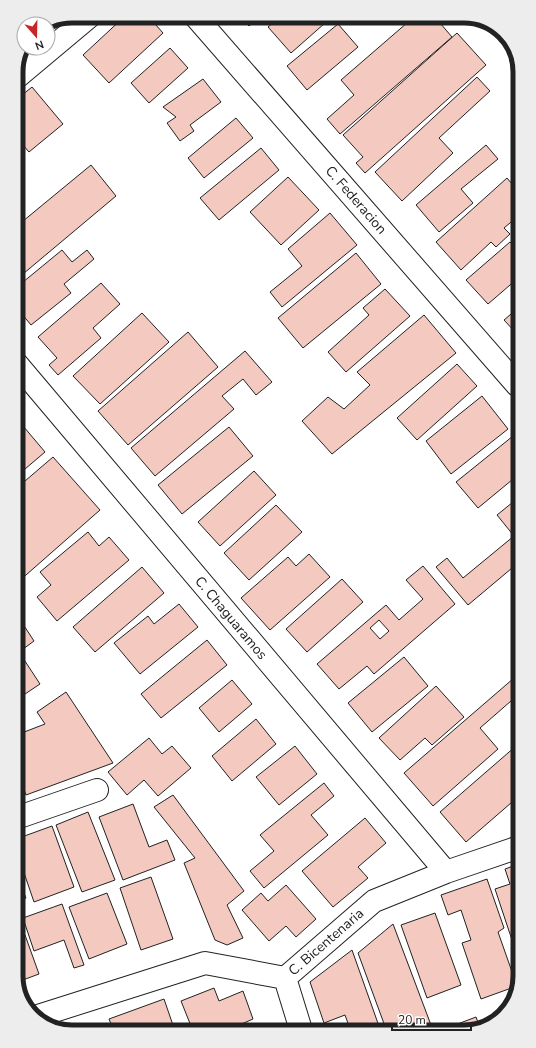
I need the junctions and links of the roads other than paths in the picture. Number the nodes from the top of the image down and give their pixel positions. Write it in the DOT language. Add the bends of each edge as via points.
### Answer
graph roads {
  1 [pos="82,23"];
  2 [pos="201,23"];
  3 [pos="23,72"];
  4 [pos="23,371"];
  5 [pos="513,380"];
  6 [pos="97,790"];
  7 [pos="23,816"];
  8 [pos="513,849"];
  9 [pos="446,872"];
  10 [pos="284,978"];
  11 [pos="41,1014"];
  12 [pos="299,1025"];
  1 -- 3 [label="street"];
  2 -- 5 [label="street, C. Federacion"];
  4 -- 9 [label="street, C. Chaguaramos"];
  6 -- 7 [label="street"];
  8 -- 9 [label="street, C. Bicentenaria"];
  9 -- 10 [label="street, C. Bicentenaria" via="374,901"];
  10 -- 11 [label="street, C. Bicentenaria" via="204,963"];
  10 -- 12 [label="street"];
}
